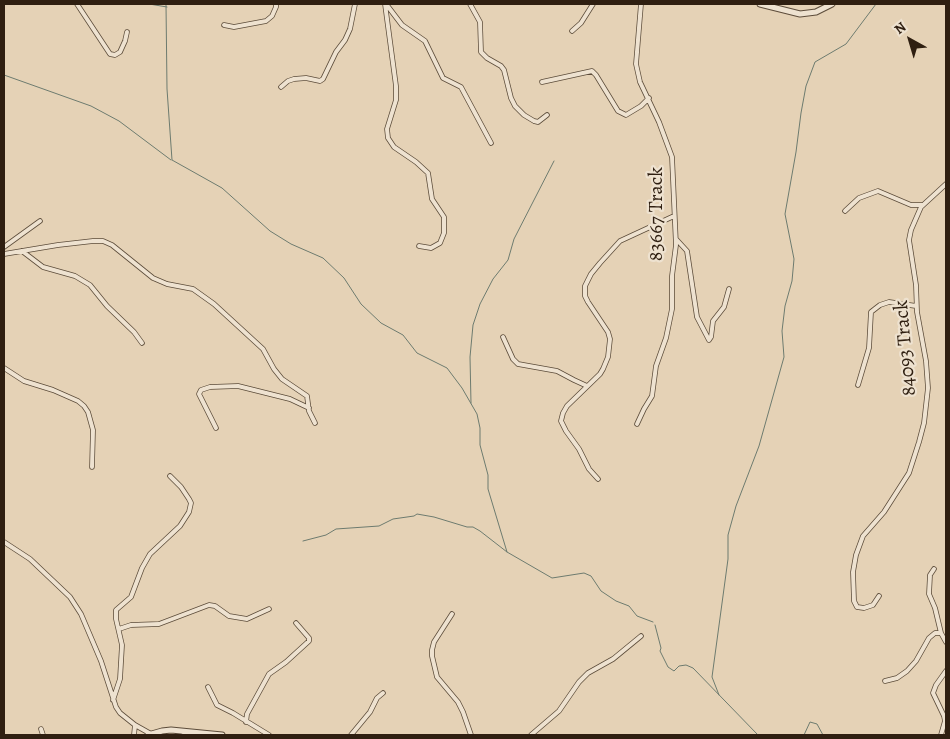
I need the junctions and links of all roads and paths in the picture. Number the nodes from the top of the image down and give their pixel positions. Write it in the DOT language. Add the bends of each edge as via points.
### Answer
graph roads {
  1 [pos="77,4"];
  2 [pos="276,4"];
  3 [pos="355,4"];
  4 [pos="385,4"];
  5 [pos="470,4"];
  6 [pos="593,4"];
  7 [pos="641,4"];
  8 [pos="764,4"];
  9 [pos="832,4"];
  10 [pos="224,25"];
  11 [pos="572,31"];
  12 [pos="127,32"];
  13 [pos="542,82"];
  14 [pos="281,87"];
  15 [pos="649,98"];
  16 [pos="548,115"];
  17 [pos="492,143"];
  18 [pos="946,184"];
  19 [pos="923,205"];
  20 [pos="845,211"];
  21 [pos="674,216"];
  22 [pos="40,220"];
  23 [pos="676,239"];
  24 [pos="419,246"];
  25 [pos="4,247"];
  26 [pos="22,251"];
  27 [pos="4,254"];
  28 [pos="729,289"];
  29 [pos="916,306"];
  30 [pos="503,337"];
  31 [pos="142,343"];
  32 [pos="4,368"];
  33 [pos="858,385"];
  34 [pos="587,386"];
  35 [pos="309,408"];
  36 [pos="315,423"];
  37 [pos="637,424"];
  38 [pos="216,428"];
  39 [pos="92,467"];
  40 [pos="170,476"];
  41 [pos="598,479"];
  42 [pos="4,542"];
  43 [pos="934,569"];
  44 [pos="879,596"];
  45 [pos="269,609"];
  46 [pos="452,614"];
  47 [pos="296,623"];
  48 [pos="119,629"];
  49 [pos="942,633"];
  50 [pos="641,636"];
  51 [pos="946,642"];
  52 [pos="946,672"];
  53 [pos="886,680"];
  54 [pos="208,687"];
  55 [pos="383,693"];
  56 [pos="113,700"];
  57 [pos="246,722"];
  58 [pos="135,725"];
  59 [pos="41,729"];
  60 [pos="182,731"];
  61 [pos="43,735"];
  62 [pos="134,735"];
  63 [pos="150,735"];
  64 [pos="188,735"];
  65 [pos="222,735"];
  66 [pos="269,735"];
  67 [pos="351,735"];
  68 [pos="471,735"];
  69 [pos="531,735"];
  70 [pos="940,735"];
  1 -- 12 [label="street" via="110,54 120,52"];
  2 -- 10 [label="street" via="272,16 266,21 234,27"];
  3 -- 14 [label="street" via="350,29 323,79 294,79"];
  4 -- 17 [label="street" via="402,25 424,41 443,78 461,87"];
  4 -- 24 [label="street" via="396,86 388,138 394,147 428,173 432,198 444,217 440,243 431,248"];
  5 -- 16 [label="street" via="480,22 482,52 504,70 515,106 534,121"];
  6 -- 11 [label="street"];
  7 -- 15 [label="street, 83667 Track" via="636,64 640,82"];
  8 -- 9 [label="street" via="800,14 816,12"];
  13 -- 15 [label="street" via="592,71 618,111 626,115"];
  15 -- 21 [label="street, 83667 Track" via="672,156"];
  18 -- 19 [label="street, 84093 Track"];
  19 -- 20 [label="street" via="911,205 878,190 858,198"];
  19 -- 29 [label="street, 84093 Track" via="909,240"];
  21 -- 23 [label="street, 83667 Track"];
  21 -- 34 [label="street" via="620,241 586,283 585,296 607,328 610,339 603,369"];
  22 -- 25 [label="street"];
  23 -- 28 [label="street" via="687,251 696,311 709,340 713,321 724,307"];
  23 -- 37 [label="street, 83667 Track" via="672,309 666,338 656,366 652,396"];
  26 -- 27 [label="street"];
  26 -- 31 [label="street" via="43,267 75,276 90,285"];
  26 -- 35 [label="street" via="103,241 118,248 159,280 197,291 263,349 278,375 307,396"];
  29 -- 33 [label="street" via="889,302 871,312 869,348"];
  29 -- 44 [label="street, 84093 Track" via="928,388 924,423 909,473 884,512 866,531 858,546 853,572 856,606 873,605"];
  30 -- 34 [label="street" via="518,364 557,370"];
  32 -- 39 [label="street" via="24,381 53,390 84,406 94,430"];
  34 -- 41 [label="street" via="567,406 561,421"];
  35 -- 36 [label="street"];
  35 -- 38 [label="street" via="290,398 238,386 201,390 199,394"];
  40 -- 48 [label="street" via="189,499 189,512 180,526 150,554 131,597 117,608"];
  42 -- 56 [label="street" via="30,559 75,604 102,661"];
  43 -- 49 [label="street" via="930,575 929,590"];
  45 -- 48 [label="street" via="247,619 229,616 209,605 159,624"];
  46 -- 68 [label="street" via="434,642 432,656 437,677 458,702"];
  47 -- 57 [label="street" via="309,641 269,674 247,714"];
  48 -- 56 [label="street" via="121,671"];
  49 -- 51 [label="street"];
  49 -- 53 [label="street" via="935,633 929,638 907,671"];
  50 -- 69 [label="street" via="578,682 559,711"];
  52 -- 70 [label="street" via="933,693 944,716"];
  54 -- 57 [label="street" via="217,705"];
  55 -- 67 [label="street"];
  56 -- 58 [label="street" via="120,713"];
  57 -- 66 [label="street"];
  58 -- 62 [label="street"];
  58 -- 63 [label="street"];
  59 -- 61 [label="street"];
  60 -- 63 [label="street"];
  60 -- 64 [label="street"];
  60 -- 65 [label="street"];
}
